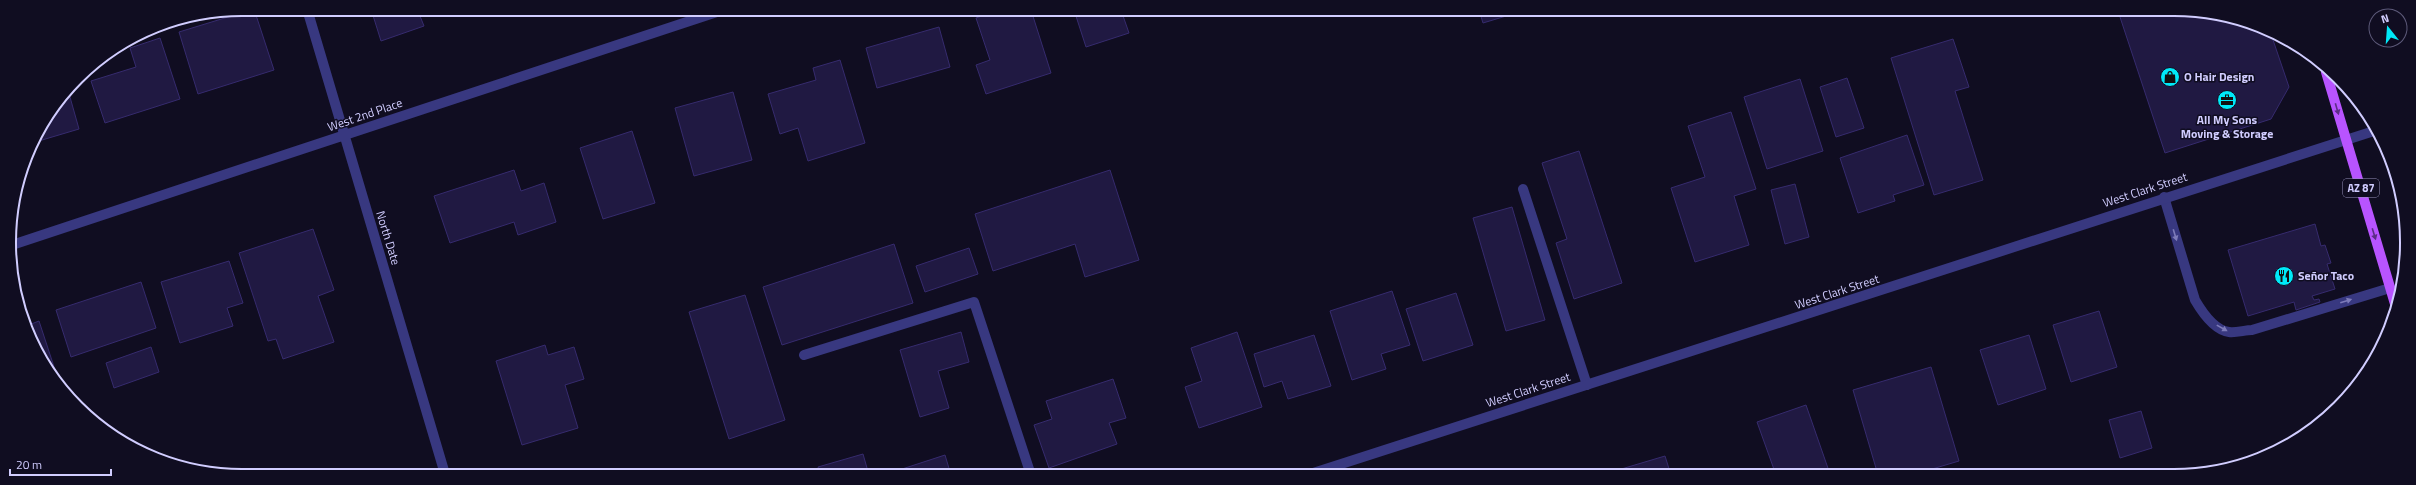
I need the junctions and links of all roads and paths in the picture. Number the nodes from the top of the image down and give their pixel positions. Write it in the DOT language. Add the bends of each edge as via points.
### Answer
graph roads {
  1 [pos="309,16"];
  2 [pos="708,16"];
  3 [pos="2327,76"];
  4 [pos="2371,132"];
  5 [pos="344,135"];
  6 [pos="2346,139"];
  7 [pos="1523,189"];
  8 [pos="2164,197"];
  9 [pos="16,243"];
  10 [pos="2390,288"];
  11 [pos="2393,297"];
  12 [pos="804,355"];
  13 [pos="1587,385"];
  14 [pos="444,469"];
  15 [pos="1030,469"];
  16 [pos="1326,469"];
  1 -- 5 [label="street, North Date"];
  2 -- 5 [label="street, West 2nd Place"];
  3 -- 6 [label="main road, AZ 87, one-way"];
  4 -- 6 [label="street, West Clark Street"];
  5 -- 9 [label="street, West 2nd Place"];
  5 -- 14 [label="street, North Date"];
  6 -- 8 [label="street, West Clark Street"];
  6 -- 10 [label="main road, AZ 87, one-way"];
  7 -- 13 [label="street"];
  8 -- 10 [label="street, one-way" via="2195,300 2202,313 2229,332 2252,330"];
  8 -- 13 [label="street, West Clark Street"];
  10 -- 11 [label="main road, AZ 87"];
  12 -- 15 [label="street" via="974,302"];
  13 -- 16 [label="street, West Clark Street"];
}
